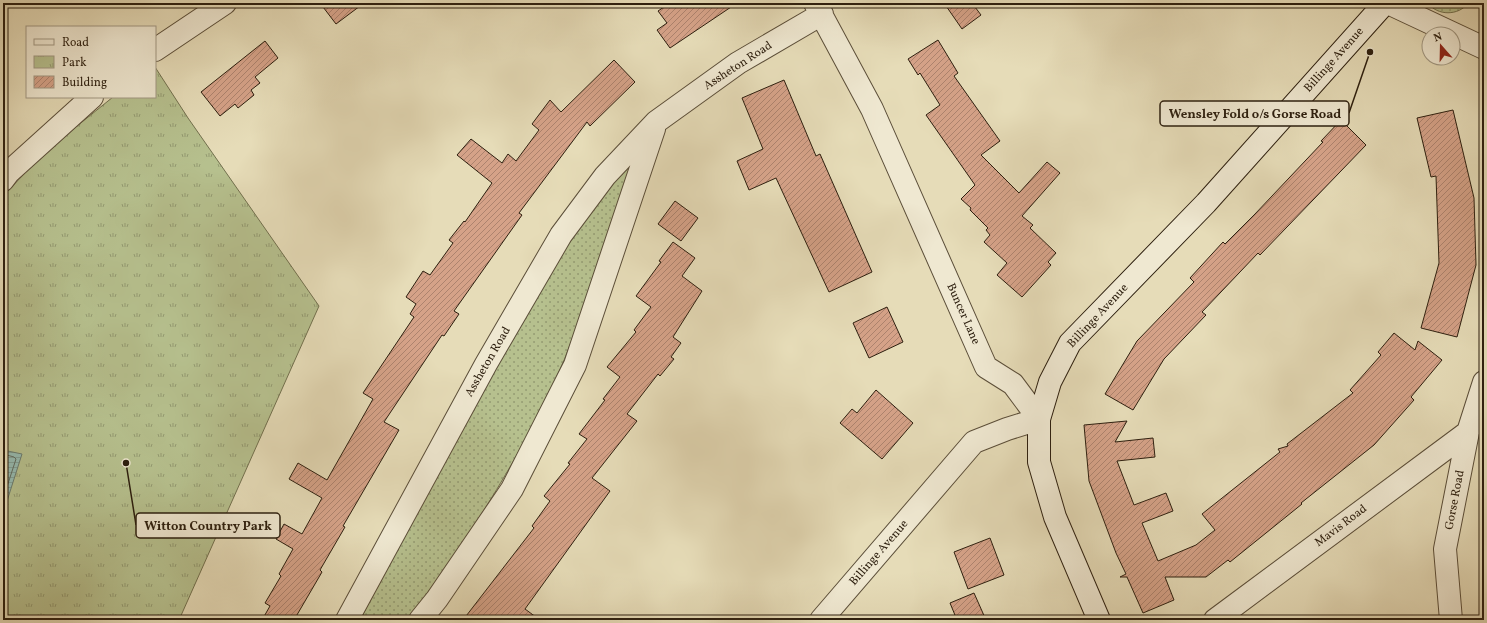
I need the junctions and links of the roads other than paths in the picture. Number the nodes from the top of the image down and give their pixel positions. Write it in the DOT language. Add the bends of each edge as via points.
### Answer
graph roads {
  1 [pos="225,3"];
  2 [pos="1387,3"];
  3 [pos="819,9"];
  4 [pos="1484,48"];
  5 [pos="156,49"];
  6 [pos="91,98"];
  7 [pos="656,122"];
  8 [pos="3,180"];
  9 [pos="1484,382"];
  10 [pos="1039,418"];
  11 [pos="1468,432"];
  12 [pos="347,620"];
  13 [pos="420,620"];
  14 [pos="821,620"];
  15 [pos="1099,620"];
  16 [pos="1215,620"];
  17 [pos="1451,620"];
  1 -- 5 [label="street"];
  2 -- 4 [label="street"];
  2 -- 10 [label="street, Billinge Avenue" via="1206,203 1070,343 1050,382"];
  3 -- 7 [label="street, Assheton Road"];
  3 -- 10 [label="street, Buncer Lane" via="872,109 986,366 1013,384"];
  6 -- 8 [label="street"];
  7 -- 12 [label="street, Assheton Road" via="605,176 561,235 486,364"];
  7 -- 13 [label="street" via="575,365 512,488"];
  9 -- 11 [label="street, Gorse Road"];
  10 -- 14 [label="street, Billinge Avenue" via="974,442"];
  10 -- 15 [label="street" via="1039,462 1056,517"];
  11 -- 16 [label="street, Mavis Road"];
  11 -- 17 [label="street, Gorse Road" via="1445,549"];
}
